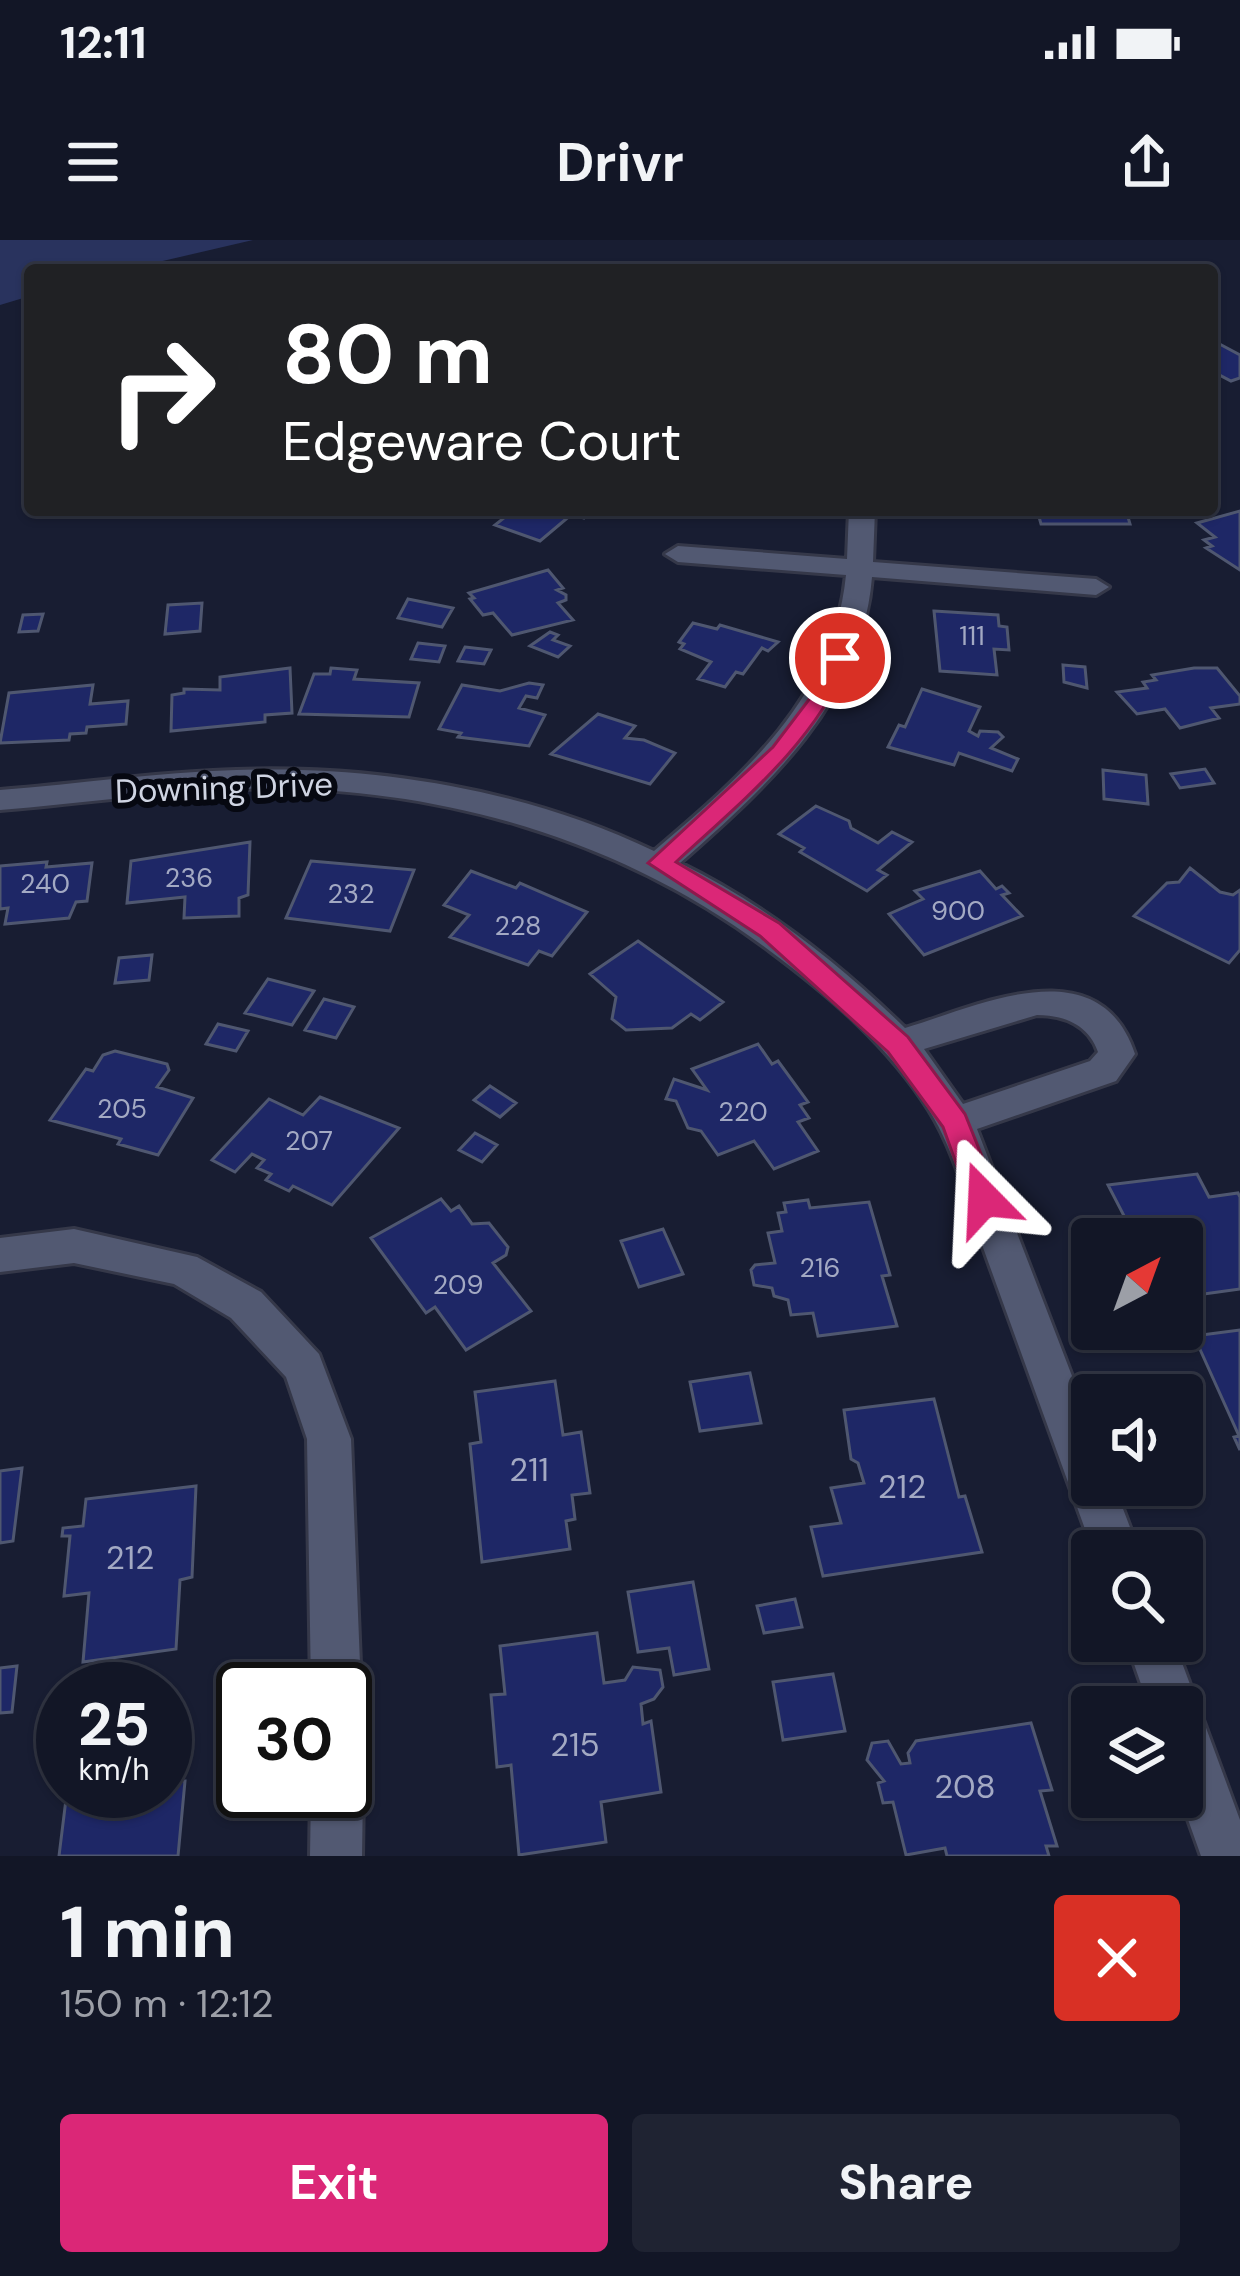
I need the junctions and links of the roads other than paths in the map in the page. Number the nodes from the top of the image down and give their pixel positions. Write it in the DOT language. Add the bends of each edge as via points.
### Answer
graph roads {
  1 [pos="862,516"];
  2 [pos="679,554"];
  3 [pos="859,569"];
  4 [pos="1096,587"];
  5 [pos="0,800"];
  6 [pos="660,863"];
  7 [pos="898,1044"];
  8 [pos="955,1122"];
  9 [pos="0,1255"];
  10 [pos="1109,1530"];
  11 [pos="335,1662"];
  12 [pos="1203,1789"];
  13 [pos="337,1818"];
  14 [pos="336,1856"];
  15 [pos="1227,1856"];
  1 -- 3 [label="street"];
  2 -- 3 [label="street"];
  3 -- 4 [label="street"];
  3 -- 6 [label="street" via="840,658 801,730"];
  5 -- 6 [label="street, Downing Drive" via="268,778 391,786 497,805"];
  6 -- 7 [label="street, Downing Drive" via="770,930"];
  7 -- 8 [label="street, Downing Drive"];
  7 -- 8 [label="street" via="1059,1001 1102,1024 1114,1041 1117,1054 1103,1071"];
  8 -- 10 [label="street, Downing Drive"];
  9 -- 11 [label="street" via="74,1246 183,1269 246,1305 304,1367 328,1438"];
  12 -- 15 [label="street"];
  13 -- 14 [label="street"];
}
